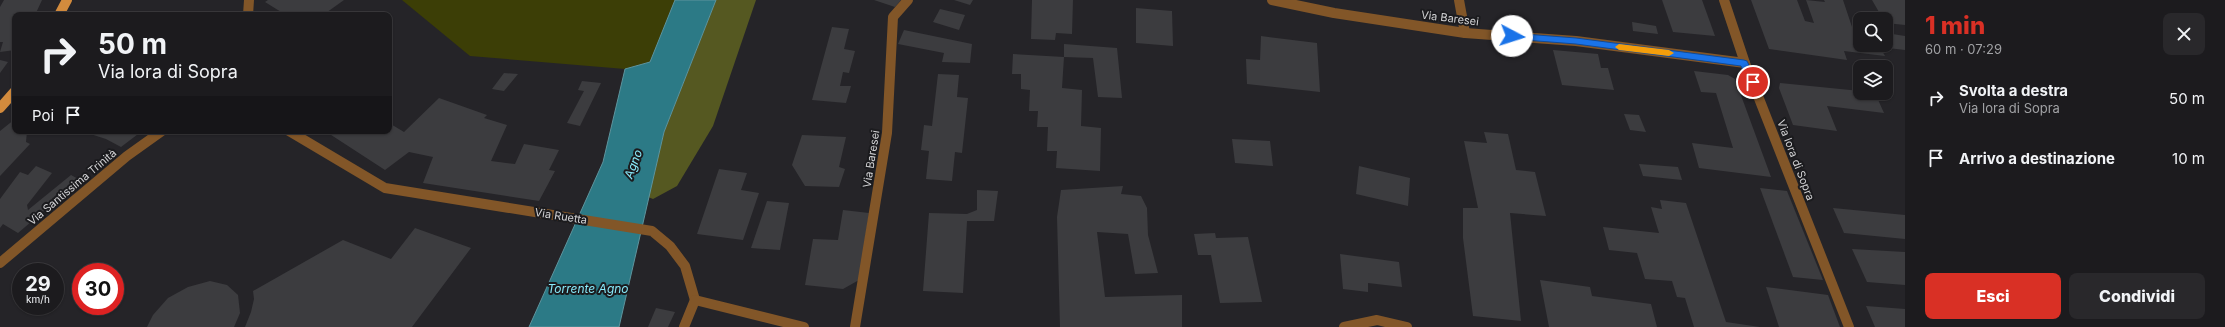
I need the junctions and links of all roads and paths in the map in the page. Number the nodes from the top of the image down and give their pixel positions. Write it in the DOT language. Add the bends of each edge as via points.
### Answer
graph roads {
  1 [pos="67,0"];
  2 [pos="249,0"];
  3 [pos="908,0"];
  4 [pos="1272,0"];
  5 [pos="1459,0"];
  6 [pos="1724,0"];
  7 [pos="61,12"];
  8 [pos="248,12"];
  9 [pos="1465,33"];
  10 [pos="1744,63"];
  11 [pos="12,94"];
  12 [pos="0,108"];
  13 [pos="158,134"];
  14 [pos="294,134"];
  15 [pos="0,264"];
  16 [pos="695,300"];
  17 [pos="684,327"];
  18 [pos="804,327"];
  19 [pos="856,327"];
  20 [pos="1344,327"];
  21 [pos="1406,327"];
  22 [pos="1849,327"];
  1 -- 7 [label="main road"];
  2 -- 8 [label="street"];
  3 -- 19 [label="street, Via Baresei" via="893,17 887,133"];
  4 -- 9 [label="street, Via Baresei" via="1334,13"];
  5 -- 9 [label="street"];
  6 -- 10 [label="street, Via lora di Sopra"];
  9 -- 10 [label="street, Via Baresei" via="1576,41"];
  10 -- 22 [label="street, Via lora di Sopra"];
  11 -- 12 [label="main road"];
  13 -- 15 [label="street, Via Santissima Trinità" via="127,156"];
  14 -- 16 [label="street, Via Ruetta" via="385,188 652,231 670,246 685,266"];
  16 -- 17 [label="street"];
  16 -- 18 [label="street"];
  20 -- 21 [label="street" via="1377,320"];
}
